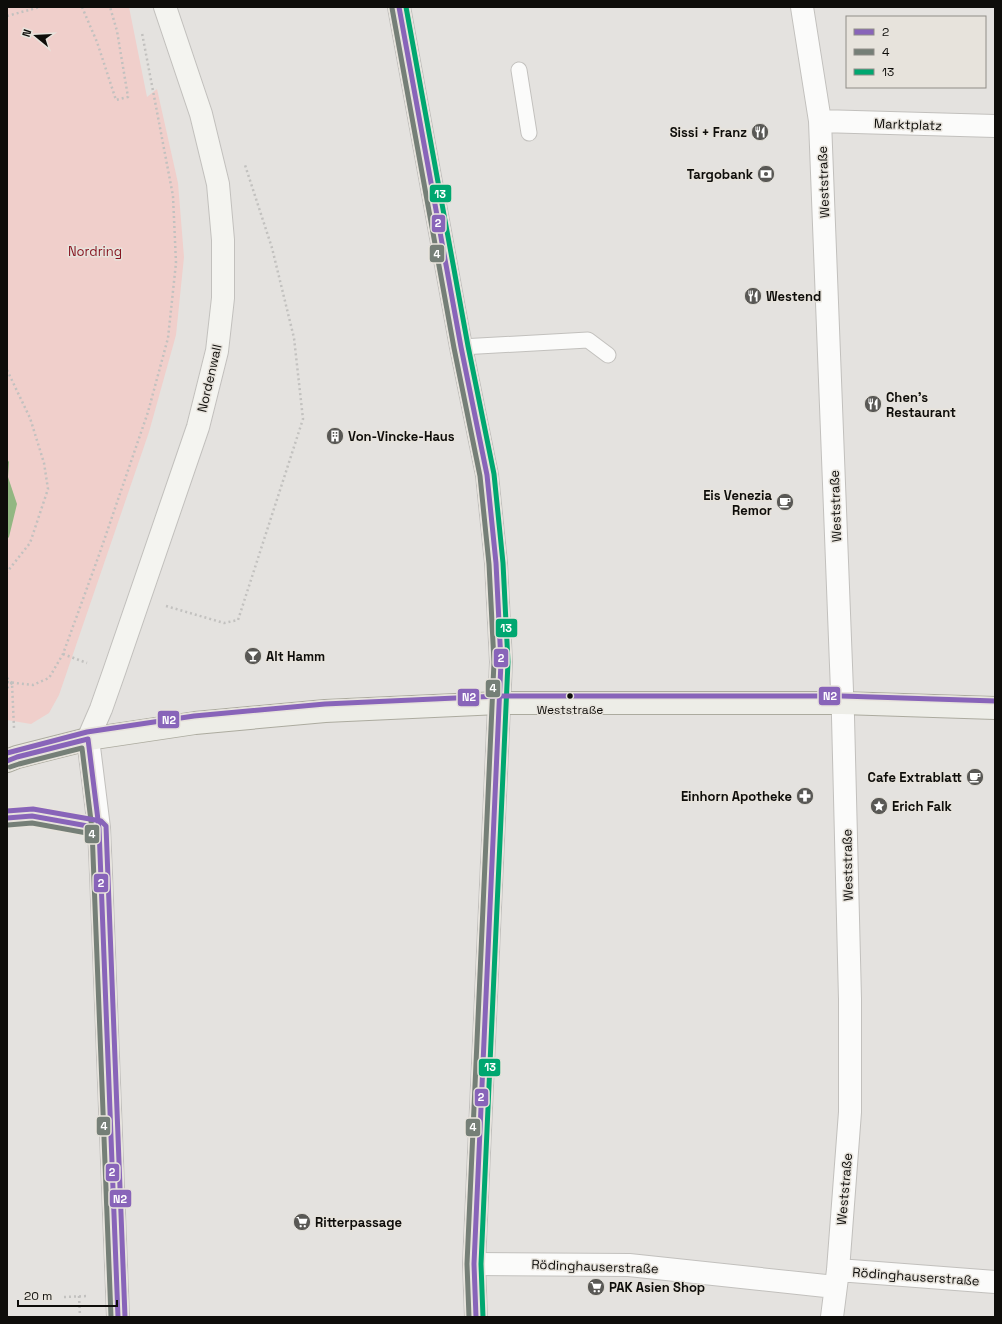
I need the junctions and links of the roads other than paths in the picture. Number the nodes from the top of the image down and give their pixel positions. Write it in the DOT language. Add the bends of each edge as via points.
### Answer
graph roads {
  1 [pos="166,7"];
  2 [pos="399,7"];
  3 [pos="802,7"];
  4 [pos="519,70"];
  5 [pos="820,121"];
  6 [pos="995,126"];
  7 [pos="529,133"];
  8 [pos="461,348"];
  9 [pos="608,355"];
  10 [pos="500,703"];
  11 [pos="842,704"];
  12 [pos="995,708"];
  13 [pos="88,739"];
  14 [pos="7,761"];
  15 [pos="7,818"];
  16 [pos="98,828"];
  17 [pos="474,1264"];
  18 [pos="836,1278"];
  19 [pos="995,1282"];
  20 [pos="118,1317"];
  21 [pos="476,1317"];
  22 [pos="832,1317"];
  1 -- 13 [label="main road, Nordenwall" via="201,114 218,184 223,240 223,298 217,351 198,427"];
  2 -- 8 [label="street"];
  3 -- 5 [label="street, Weststraße"];
  4 -- 7 [label="lane"];
  5 -- 6 [label="street, Marktplatz"];
  5 -- 11 [label="street, Weststraße"];
  8 -- 9 [label="lane" via="588,340"];
  8 -- 10 [label="street" via="487,475 496,563 501,662"];
  10 -- 11 [label="main road"];
  10 -- 13 [label="main road" via="325,711 195,722"];
  10 -- 17 [label="street"];
  11 -- 12 [label="main road"];
  11 -- 18 [label="street, Weststraße" via="850,999 850,1112"];
  13 -- 14 [label="main road"];
  13 -- 16 [label="street"];
  15 -- 16 [label="lane" via="32,816"];
  16 -- 20 [label="street"];
  17 -- 18 [label="street, Rödinghauserstraße" via="629,1265"];
  17 -- 21 [label="street"];
  18 -- 19 [label="street, Rödinghauserstraße"];
  18 -- 22 [label="street, Weststraße"];
}
